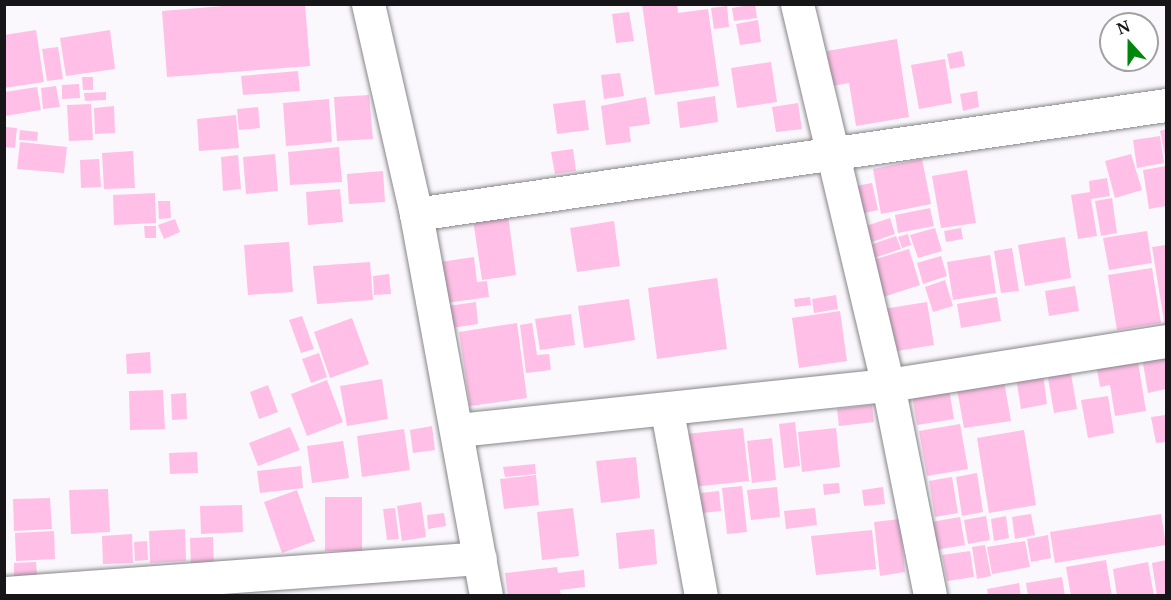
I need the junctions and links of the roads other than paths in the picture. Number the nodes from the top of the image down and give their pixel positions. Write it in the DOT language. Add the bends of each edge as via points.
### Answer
graph roads {
  1 [pos="368,4"];
  2 [pos="797,4"];
  3 [pos="1167,105"];
  4 [pos="834,154"];
  5 [pos="416,214"];
  6 [pos="1167,340"];
  7 [pos="888,385"];
  8 [pos="667,411"];
  9 [pos="458,430"];
  10 [pos="480,558"];
  11 [pos="4,593"];
  12 [pos="486,596"];
  13 [pos="701,596"];
  14 [pos="930,596"];
  1 -- 5 [label="street"];
  2 -- 4 [label="street"];
  3 -- 4 [label="street"];
  4 -- 5 [label="street"];
  4 -- 7 [label="street"];
  5 -- 9 [label="street"];
  6 -- 7 [label="street"];
  7 -- 8 [label="street"];
  7 -- 14 [label="street"];
  8 -- 9 [label="street"];
  8 -- 13 [label="street"];
  9 -- 10 [label="street"];
  10 -- 11 [label="street"];
  10 -- 12 [label="street"];
}
